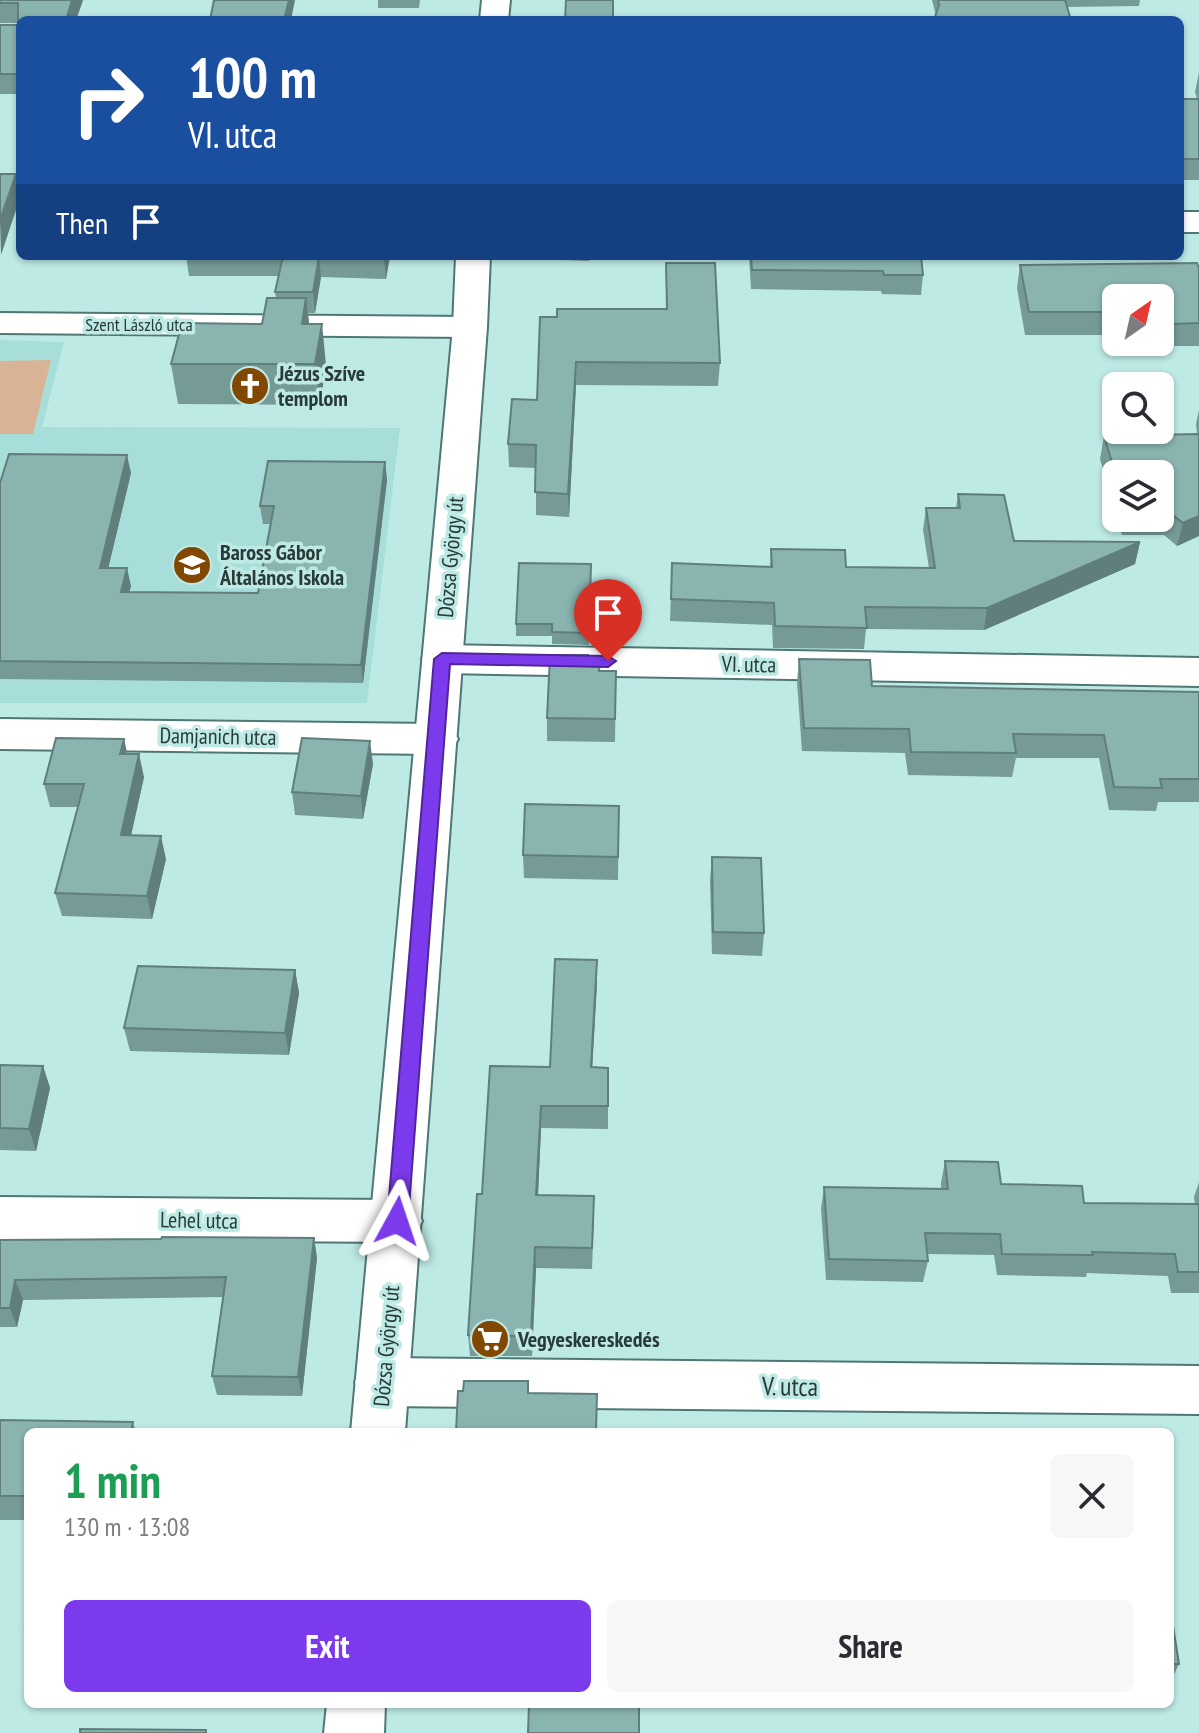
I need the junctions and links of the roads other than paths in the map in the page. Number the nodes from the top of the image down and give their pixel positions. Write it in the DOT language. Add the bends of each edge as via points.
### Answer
graph roads {
  1 [pos="473,260"];
  2 [pos="0,323"];
  3 [pos="470,327"];
  4 [pos="442,659"];
  5 [pos="1199,672"];
  6 [pos="0,734"];
  7 [pos="437,739"];
  8 [pos="0,1218"];
  9 [pos="397,1221"];
  10 [pos="1199,1390"];
  11 [pos="380,1407"];
  12 [pos="356,1708"];
  13 [pos="354,1733"];
  1 -- 3 [label="street, Dózsa György út"];
  2 -- 3 [label="street, Szent László utca"];
  3 -- 4 [label="street, Dózsa György út"];
  4 -- 5 [label="street, VI. utca"];
  4 -- 7 [label="street, Dózsa György út"];
  6 -- 7 [label="street, Damjanich utca"];
  7 -- 9 [label="street, Dózsa György út"];
  8 -- 9 [label="street, Lehel utca"];
  9 -- 11 [label="street, Dózsa György út"];
  10 -- 11 [label="street, V. utca"];
  12 -- 13 [label="street"];
}
